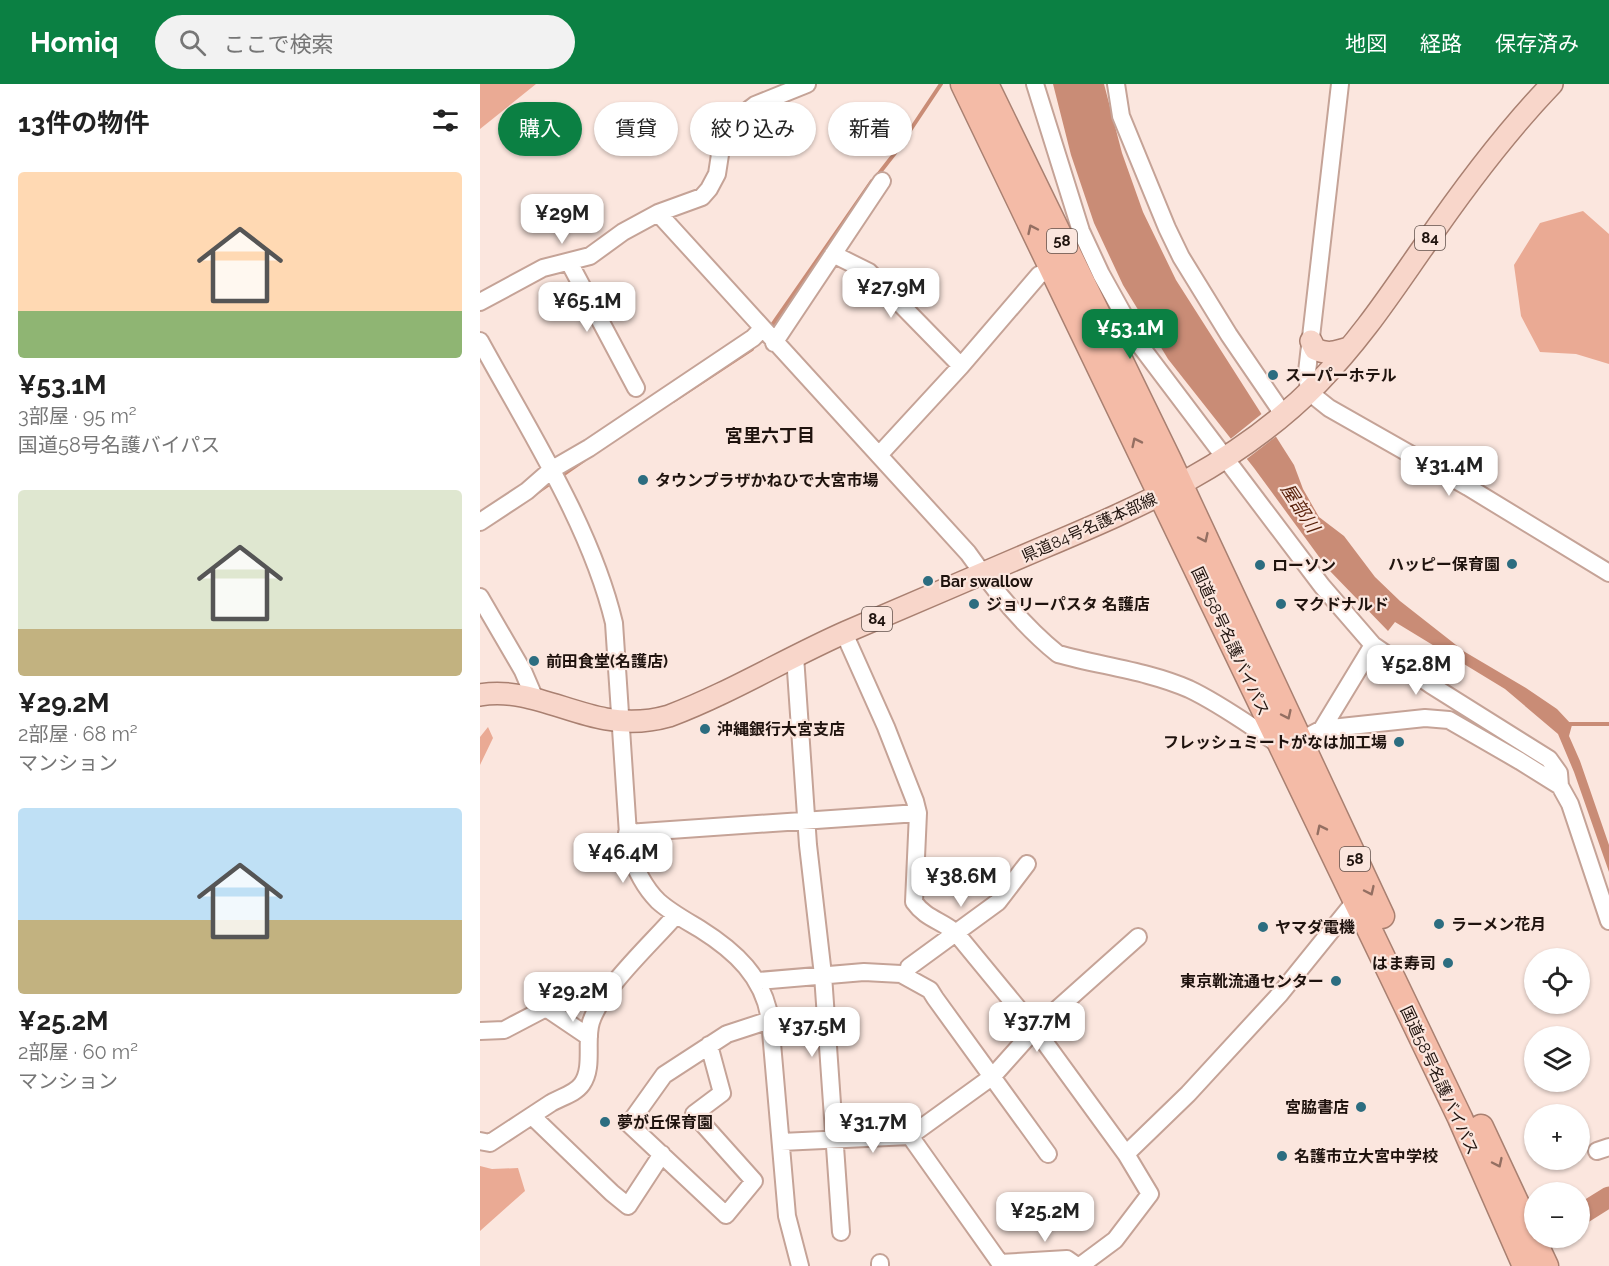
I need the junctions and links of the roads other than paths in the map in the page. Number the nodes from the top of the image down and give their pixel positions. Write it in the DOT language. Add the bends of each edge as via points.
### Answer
graph roads {
  1 [pos="807,84"];
  2 [pos="963,84"];
  3 [pos="986,84"];
  4 [pos="1035,84"];
  5 [pos="1116,84"];
  6 [pos="1340,84"];
  7 [pos="1552,84"];
  8 [pos="882,181"];
  9 [pos="658,213"];
  10 [pos="1072,237"];
  11 [pos="834,254"];
  12 [pos="569,262"];
  13 [pos="1051,270"];
  14 [pos="480,302"];
  15 [pos="762,329"];
  16 [pos="1311,340"];
  17 [pos="480,341"];
  18 [pos="774,343"];
  19 [pos="1349,348"];
  20 [pos="961,366"];
  21 [pos="636,388"];
  22 [pos="1309,392"];
  23 [pos="1281,416"];
  24 [pos="879,455"];
  25 [pos="1229,456"];
  26 [pos="554,476"];
  27 [pos="1171,490"];
  28 [pos="480,522"];
  29 [pos="1609,573"];
  30 [pos="983,574"];
  31 [pos="480,597"];
  32 [pos="844,633"];
  33 [pos="1373,645"];
  34 [pos="795,656"];
  35 [pos="480,695"];
  36 [pos="534,699"];
  37 [pos="620,722"];
  38 [pos="1322,729"];
  39 [pos="1290,743"];
  40 [pos="1560,786"];
  41 [pos="918,813"];
  42 [pos="807,821"];
  43 [pos="627,833"];
  44 [pos="1028,864"];
  45 [pos="1356,900"];
  46 [pos="676,915"];
  47 [pos="1609,921"];
  48 [pos="956,933"];
  49 [pos="1138,937"];
  50 [pos="909,967"];
  51 [pos="823,975"];
  52 [pos="758,981"];
  53 [pos="770,1020"];
  54 [pos="1035,1029"];
  55 [pos="480,1031"];
  56 [pos="589,1037"];
  57 [pos="709,1045"];
  58 [pos="993,1076"];
  59 [pos="532,1116"];
  60 [pos="910,1136"];
  61 [pos="835,1138"];
  62 [pos="480,1141"];
  63 [pos="781,1142"];
  64 [pos="662,1154"];
  65 [pos="1048,1154"];
  66 [pos="1126,1154"];
  67 [pos="841,1232"];
  68 [pos="1522,1238"];
  69 [pos="1000,1264"];
  70 [pos="800,1266"];
  71 [pos="1078,1266"];
  72 [pos="1525,1266"];
  73 [pos="1546,1266"];
  1 -- 9 [label="street" via="755,105 730,124 717,174 709,189 702,197"];
  13 -- 2 [label="highway, 国道58号名護バイパス / 58, one-way"];
  3 -- 10 [label="highway, 国道58号名護バイパス / 58"];
  4 -- 10 [label="street"];
  5 -- 23 [label="street" via="1121,116 1181,257"];
  6 -- 16 [label="street"];
  7 -- 19 [label="main road, 県道84号名護本部線 / 84" via="1483,163 1394,291"];
  8 -- 11 [label="street"];
  9 -- 12 [label="street" via="590,256"];
  9 -- 15 [label="street"];
  10 -- 25 [label="street" via="1101,274 1142,348"];
  10 -- 27 [label="highway, 国道58号名護バイパス / 58"];
  11 -- 18 [label="street"];
  11 -- 20 [label="street" via="869,272"];
  12 -- 14 [label="street" via="543,268"];
  12 -- 21 [label="street"];
  13 -- 20 [label="street" via="1040,275"];
  27 -- 13 [label="highway, 国道58号名護バイパス / 58, one-way"];
  15 -- 18 [label="street"];
  15 -- 26 [label="street"];
  16 -- 19 [label="main road" via="1315,349 1326,353"];
  16 -- 22 [label="street"];
  17 -- 26 [label="street"];
  18 -- 24 [label="street"];
  19 -- 22 [label="main road, 県道84号名護本部線 / 84"];
  20 -- 24 [label="street"];
  22 -- 23 [label="main road, 県道84号名護本部線 / 84"];
  22 -- 29 [label="street" via="1329,408"];
  23 -- 25 [label="main road, 県道84号名護本部線 / 84"];
  24 -- 30 [label="street"];
  25 -- 27 [label="main road, 県道84号名護本部線 / 84"];
  25 -- 33 [label="street" via="1322,586"];
  26 -- 28 [label="street"];
  26 -- 37 [label="street" via="595,561 619,623"];
  27 -- 30 [label="main road, 県道84号名護本部線 / 84"];
  27 -- 39 [label="highway, 国道58号名護バイパス / 58"];
  30 -- 32 [label="main road, 県道84号名護本部線 / 84"];
  30 -- 39 [label="street" via="1058,654 1189,689"];
  31 -- 36 [label="street" via="523,671"];
  32 -- 34 [label="main road, 県道84号名護本部線 / 84"];
  32 -- 41 [label="street" via="886,727"];
  33 -- 38 [label="street"];
  33 -- 40 [label="street" via="1549,759 1559,773"];
  34 -- 37 [label="main road, 県道84号名護本部線 / 84" via="669,716"];
  34 -- 42 [label="street"];
  35 -- 36 [label="main road, 県道84号名護本部線 / 84"];
  36 -- 37 [label="main road, 県道84号名護本部線 / 84"];
  37 -- 43 [label="street"];
  38 -- 39 [label="street"];
  38 -- 40 [label="street" via="1425,718 1449,720"];
  45 -- 39 [label="highway, 国道58号名護バイパス / 58, one-way"];
  39 -- 68 [label="highway, 国道58号名護バイパス / 58, one-way"];
  40 -- 47 [label="street" via="1570,804"];
  41 -- 42 [label="street"];
  41 -- 48 [label="street" via="914,902 922,913"];
  42 -- 43 [label="street"];
  42 -- 51 [label="street"];
  43 -- 46 [label="street" via="639,877 658,901"];
  44 -- 48 [label="street" via="998,902"];
  45 -- 66 [label="street" via="1280,994 1188,1094"];
  45 -- 68 [label="highway, 国道58号名護バイパス / 58"];
  46 -- 52 [label="street" via="723,946"];
  46 -- 56 [label="street" via="606,993 591,1023"];
  48 -- 50 [label="street"];
  48 -- 54 [label="street"];
  49 -- 54 [label="street"];
  51 -- 52 [label="street"];
  51 -- 58 [label="street" via="901,974 930,990"];
  51 -- 61 [label="street"];
  52 -- 53 [label="street"];
  53 -- 57 [label="street" via="727,1034"];
  53 -- 63 [label="street"];
  54 -- 58 [label="street"];
  54 -- 66 [label="street"];
  55 -- 56 [label="street" via="504,1030 546,1008"];
  56 -- 59 [label="street" via="583,1084"];
  57 -- 64 [label="street" via="664,1075 629,1124"];
  57 -- 64 [label="street" via="722,1093 694,1114 754,1181 726,1215"];
  58 -- 60 [label="street"];
  58 -- 65 [label="street"];
  59 -- 62 [label="street" via="490,1143"];
  59 -- 64 [label="street" via="628,1206"];
  60 -- 61 [label="street"];
  60 -- 69 [label="street"];
  61 -- 63 [label="street"];
  61 -- 67 [label="street"];
  63 -- 70 [label="street" via="787,1216"];
  66 -- 71 [label="street" via="1150,1194 1115,1240"];
  68 -- 72 [label="highway, 国道58号名護バイパス / 58"];
  68 -- 73 [label="highway, 国道58号名護バイパス / 58"];
  69 -- 71 [label="street" via="1067,1258"];
}
